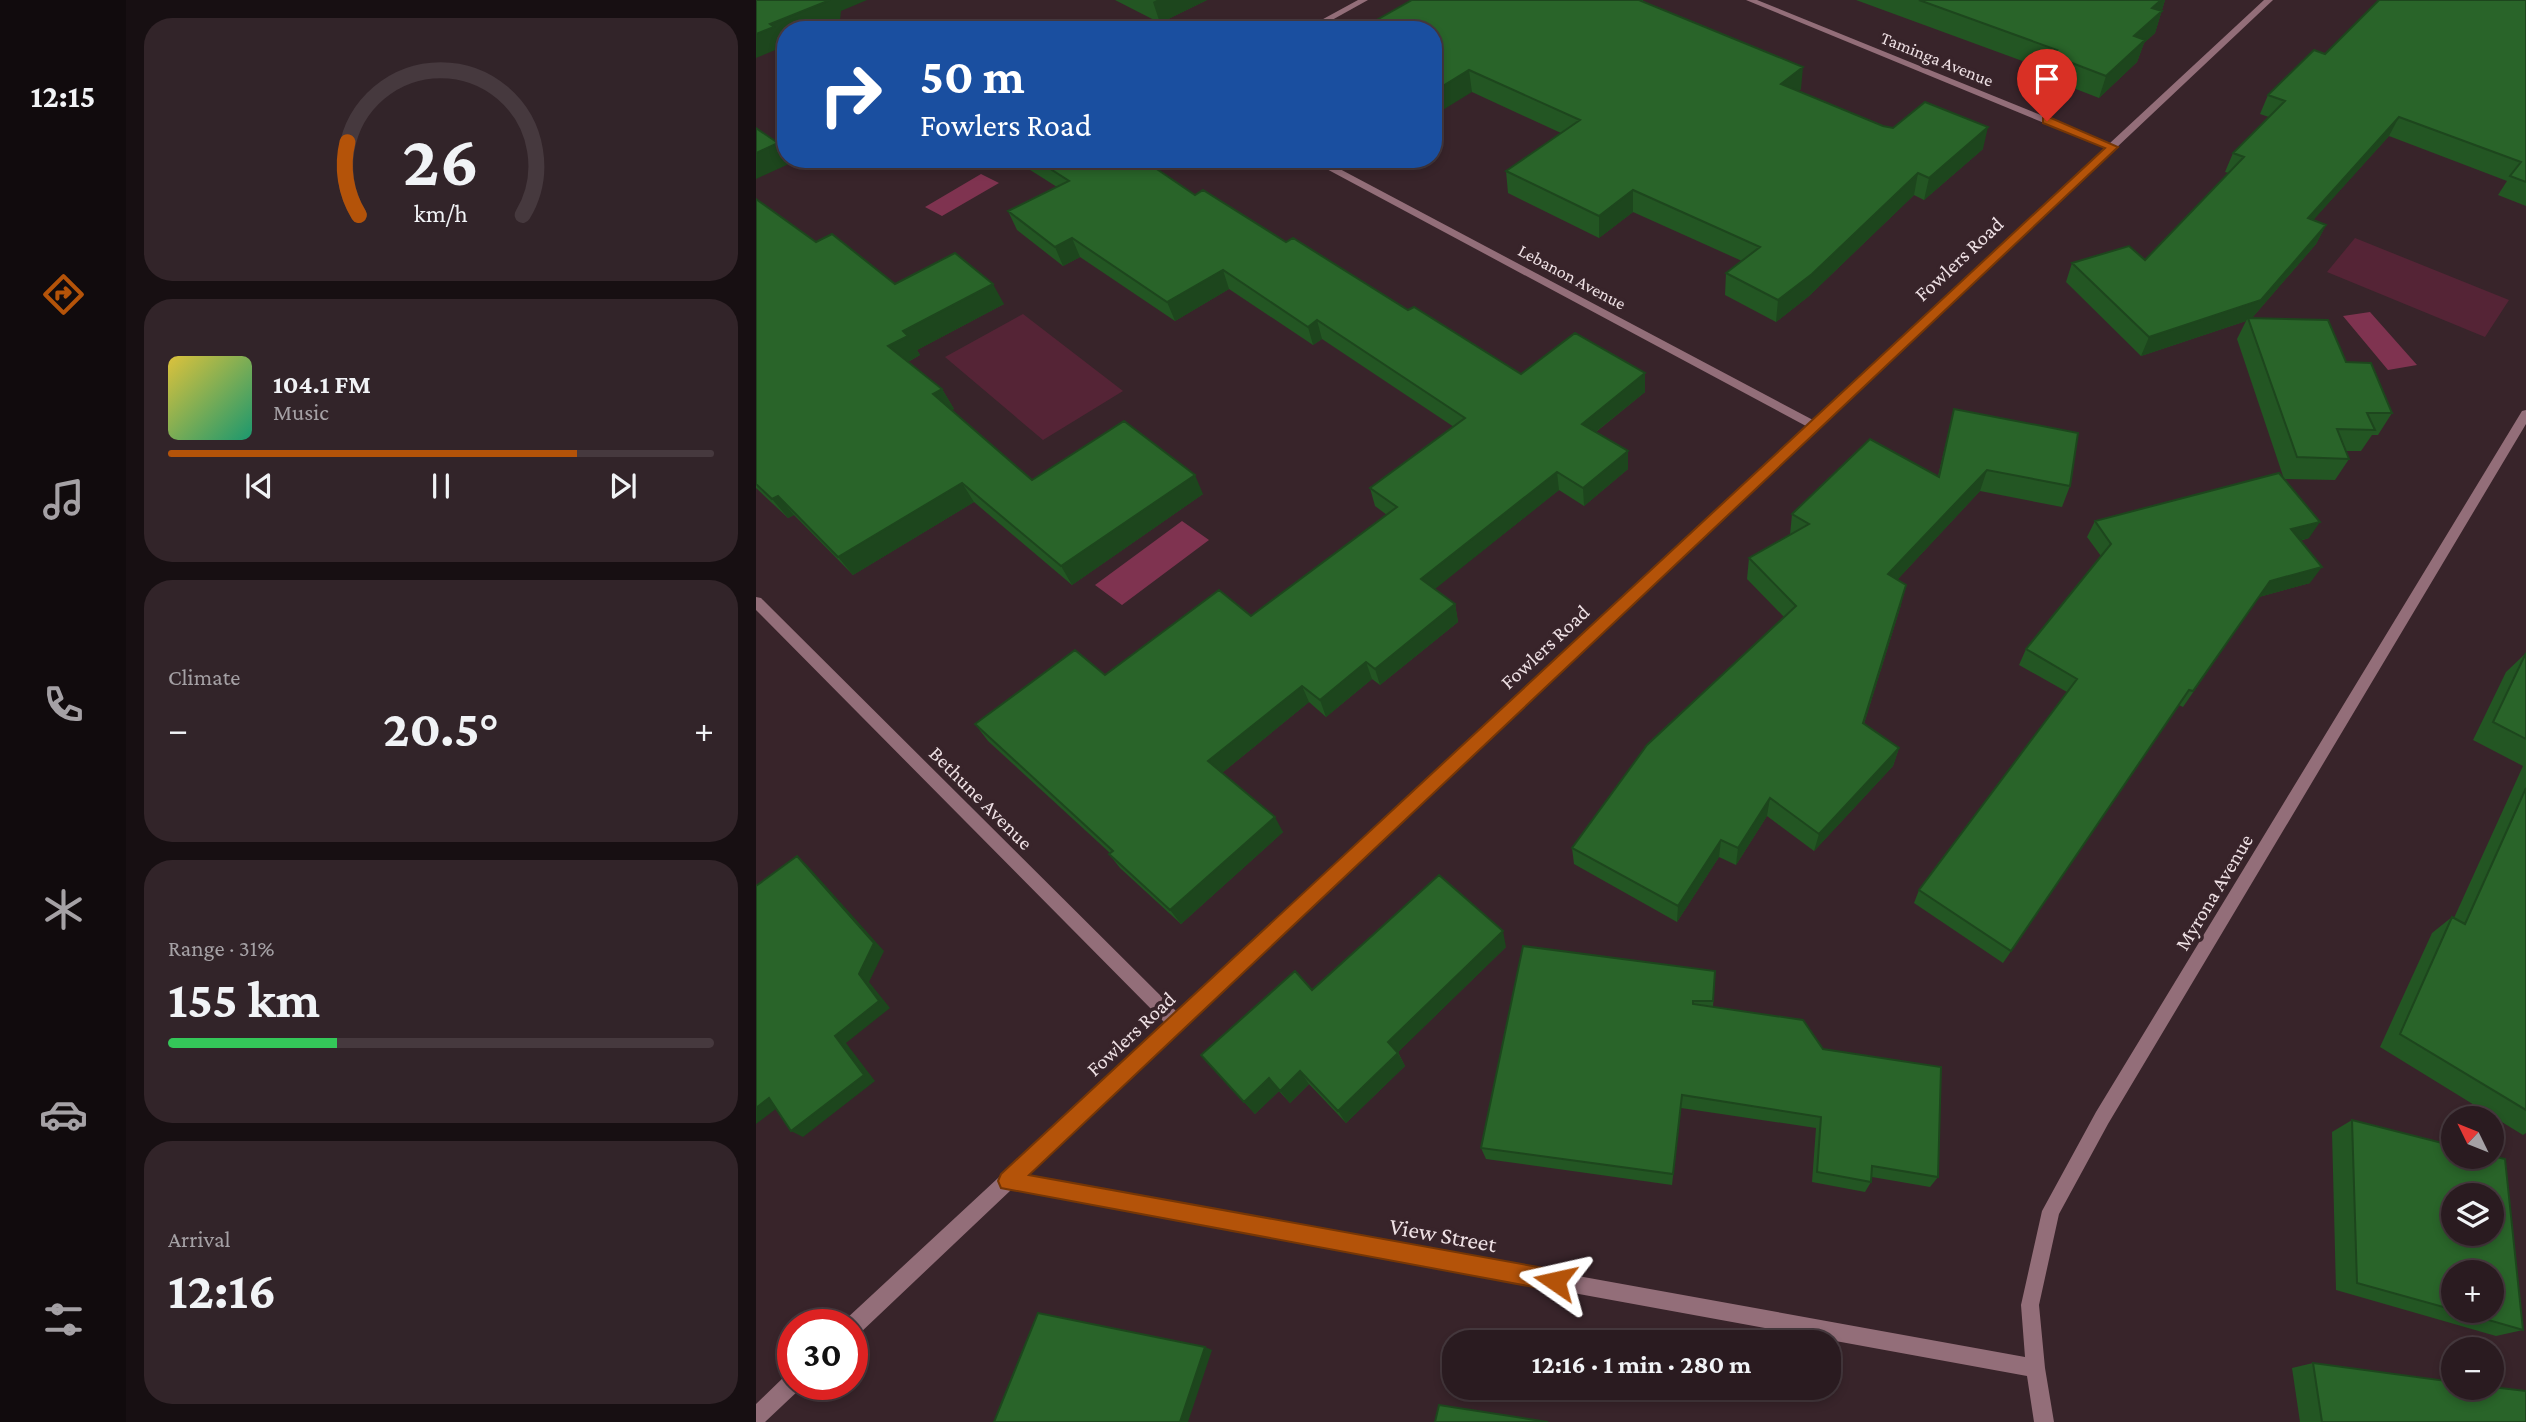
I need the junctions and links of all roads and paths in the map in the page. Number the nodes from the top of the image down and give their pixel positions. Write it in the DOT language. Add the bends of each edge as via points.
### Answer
graph roads {
  1 [pos="1364,0"];
  2 [pos="1750,0"];
  3 [pos="2269,0"];
  4 [pos="1324,21"];
  5 [pos="2112,147"];
  6 [pos="1330,168"];
  7 [pos="2526,414"];
  8 [pos="1814,425"];
  9 [pos="756,601"];
  10 [pos="1176,1023"];
  11 [pos="1008,1181"];
  12 [pos="868,1312"];
  13 [pos="2035,1368"];
  14 [pos="777,1397"];
  15 [pos="756,1417"];
  16 [pos="2044,1422"];
  1 -- 4 [label="street"];
  2 -- 5 [label="street, Taminga Avenue"];
  3 -- 5 [label="street, Fowlers Road"];
  5 -- 8 [label="street, Fowlers Road"];
  6 -- 8 [label="street, Lebanon Avenue"];
  7 -- 13 [label="street, Myrona Avenue" via="2102,1118 2051,1211 2030,1305"];
  8 -- 10 [label="street, Fowlers Road"];
  9 -- 10 [label="street, Bethune Avenue"];
  10 -- 11 [label="street, Fowlers Road"];
  11 -- 12 [label="street, Fowlers Road"];
  11 -- 13 [label="street, View Street"];
  13 -- 16 [label="street, Myrona Avenue"];
  14 -- 15 [label="street"];
}
